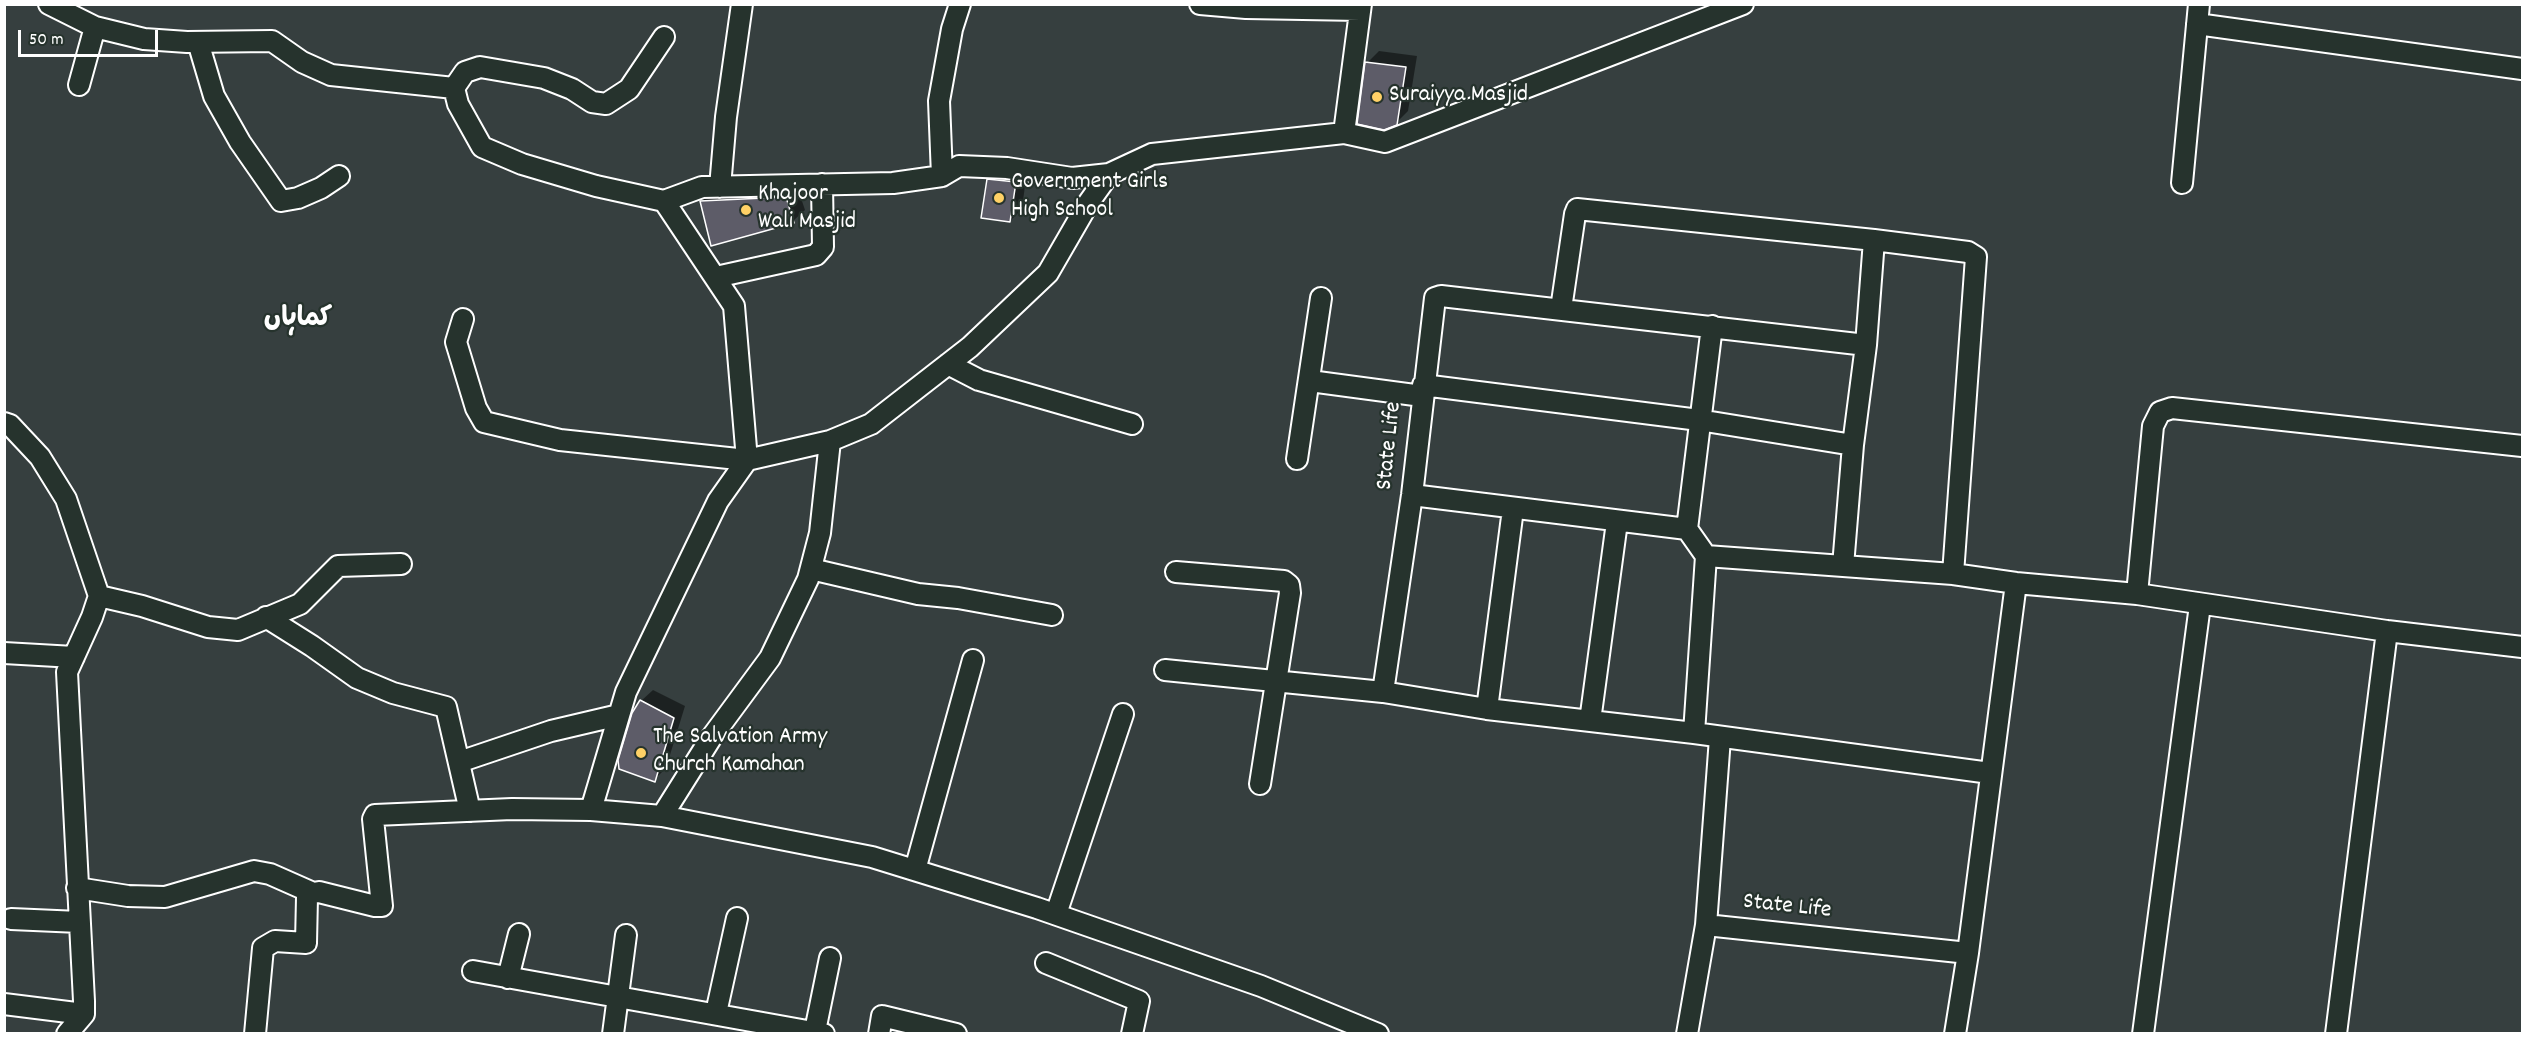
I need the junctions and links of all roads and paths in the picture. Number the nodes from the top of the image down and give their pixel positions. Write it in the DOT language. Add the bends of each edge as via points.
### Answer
graph roads {
  1 [pos="49,4"];
  2 [pos="742,4"];
  3 [pos="960,4"];
  4 [pos="1200,4"];
  5 [pos="1743,4"];
  6 [pos="1361,7"];
  7 [pos="2198,14"];
  8 [pos="95,27"];
  9 [pos="664,38"];
  10 [pos="198,42"];
  11 [pos="2523,69"];
  12 [pos="78,85"];
  13 [pos="454,88"];
  14 [pos="1344,133"];
  15 [pos="1109,174"];
  16 [pos="339,176"];
  17 [pos="942,176"];
  18 [pos="2182,183"];
  19 [pos="822,184"];
  20 [pos="720,187"];
  21 [pos="663,201"];
  22 [pos="1874,240"];
  23 [pos="716,277"];
  24 [pos="1321,298"];
  25 [pos="1562,309"];
  26 [pos="463,319"];
  27 [pos="1712,326"];
  28 [pos="1866,345"];
  29 [pos="948,364"];
  30 [pos="1310,381"];
  31 [pos="1423,390"];
  32 [pos="1700,420"];
  33 [pos="4,423"];
  34 [pos="1132,424"];
  35 [pos="830,441"];
  36 [pos="1853,445"];
  37 [pos="2523,446"];
  38 [pos="1297,459"];
  39 [pos="747,460"];
  40 [pos="1412,495"];
  41 [pos="1513,508"];
  42 [pos="1617,522"];
  43 [pos="1687,529"];
  44 [pos="1706,556"];
  45 [pos="401,564"];
  46 [pos="1843,566"];
  47 [pos="811,569"];
  48 [pos="1176,572"];
  49 [pos="1953,574"];
  50 [pos="2016,583"];
  51 [pos="2138,594"];
  52 [pos="99,596"];
  53 [pos="2200,604"];
  54 [pos="1052,615"];
  55 [pos="266,617"];
  56 [pos="2387,630"];
  57 [pos="2523,646"];
  58 [pos="4,653"];
  59 [pos="74,657"];
  60 [pos="973,660"];
  61 [pos="1165,670"];
  62 [pos="1275,680"];
  63 [pos="1383,692"];
  64 [pos="1486,709"];
  65 [pos="1123,714"];
  66 [pos="619,715"];
  67 [pos="1590,721"];
  68 [pos="1694,733"];
  69 [pos="1720,738"];
  70 [pos="459,762"];
  71 [pos="1990,773"];
  72 [pos="1260,784"];
  73 [pos="470,810"];
  74 [pos="591,810"];
  75 [pos="662,816"];
  76 [pos="915,870"];
  77 [pos="77,888"];
  78 [pos="313,893"];
  79 [pos="1056,914"];
  80 [pos="10,918"];
  81 [pos="737,918"];
  82 [pos="79,922"];
  83 [pos="1706,925"];
  84 [pos="519,934"];
  85 [pos="626,935"];
  86 [pos="1968,953"];
  87 [pos="830,958"];
  88 [pos="1046,963"];
  89 [pos="473,971"];
  90 [pos="508,978"];
  91 [pos="618,997"];
  92 [pos="4,1004"];
  93 [pos="716,1013"];
  94 [pos="84,1014"];
  95 [pos="820,1032"];
  96 [pos="67,1034"];
  97 [pos="255,1034"];
  98 [pos="613,1034"];
  99 [pos="879,1034"];
  100 [pos="956,1034"];
  101 [pos="1132,1034"];
  102 [pos="1378,1034"];
  103 [pos="1687,1034"];
  104 [pos="1955,1034"];
  105 [pos="2143,1034"];
  106 [pos="2336,1034"];
  1 -- 8 [label="street"];
  2 -- 20 [label="street"];
  3 -- 17 [label="street" via="939,101"];
  4 -- 6 [label="street" via="1246,8"];
  5 -- 14 [label="street" via="1385,142"];
  6 -- 14 [label="street"];
  7 -- 11 [label="street"];
  7 -- 18 [label="street"];
  8 -- 10 [label="street" via="144,39"];
  8 -- 12 [label="street"];
  9 -- 13 [label="street" via="629,89 606,104 592,102 544,78 480,67 465,72"];
  10 -- 13 [label="street" via="272,42 331,75"];
  10 -- 16 [label="street" via="214,96 281,201 298,198"];
  13 -- 21 [label="street" via="458,104 482,147 522,164"];
  14 -- 15 [label="street" via="1152,154"];
  15 -- 17 [label="street" via="1072,178 959,166"];
  15 -- 29 [label="street" via="1048,273"];
  17 -- 19 [label="street" via="892,183"];
  19 -- 20 [label="street"];
  19 -- 23 [label="street" via="823,247 816,255"];
  20 -- 21 [label="street" via="702,187"];
  21 -- 23 [label="street"];
  22 -- 25 [label="street" via="1578,209"];
  22 -- 28 [label="street"];
  22 -- 49 [label="street" via="1968,252 1977,257"];
  23 -- 39 [label="street" via="734,306"];
  24 -- 30 [label="street"];
  25 -- 27 [label="street, State Life"];
  25 -- 31 [label="street, State Life" via="1435,298"];
  26 -- 39 [label="street" via="456,342 484,422 560,440"];
  27 -- 28 [label="street, State Life"];
  27 -- 32 [label="street"];
  28 -- 36 [label="street"];
  29 -- 34 [label="street" via="978,380"];
  29 -- 35 [label="street" via="871,424"];
  30 -- 31 [label="street"];
  30 -- 38 [label="street"];
  31 -- 32 [label="street"];
  31 -- 40 [label="street, State Life"];
  32 -- 36 [label="street"];
  32 -- 43 [label="street"];
  33 -- 52 [label="street" via="40,457 66,499"];
  35 -- 39 [label="street"];
  35 -- 47 [label="street" via="820,533"];
  36 -- 46 [label="street"];
  37 -- 51 [label="street" via="2172,408 2160,411 2153,426"];
  39 -- 66 [label="street" via="718,501 626,692"];
  40 -- 41 [label="street"];
  40 -- 63 [label="street, State Life"];
  41 -- 42 [label="street"];
  41 -- 64 [label="street"];
  42 -- 43 [label="street"];
  42 -- 67 [label="street"];
  43 -- 44 [label="street"];
  44 -- 46 [label="street"];
  44 -- 68 [label="street"];
  45 -- 55 [label="street" via="338,566 300,604"];
  46 -- 49 [label="street"];
  47 -- 54 [label="street" via="918,594"];
  47 -- 75 [label="street" via="770,658 711,738"];
  48 -- 62 [label="street" via="1284,581 1289,585"];
  49 -- 50 [label="street"];
  50 -- 51 [label="street"];
  50 -- 71 [label="street"];
  51 -- 53 [label="street"];
  52 -- 55 [label="street" via="208,627 238,630"];
  52 -- 59 [label="street"];
  53 -- 56 [label="street"];
  53 -- 105 [label="street"];
  55 -- 70 [label="street" via="357,678 393,693 446,707"];
  56 -- 57 [label="street"];
  56 -- 106 [label="street"];
  58 -- 59 [label="street"];
  59 -- 77 [label="street" via="67,672"];
  60 -- 76 [label="street"];
  61 -- 62 [label="street"];
  62 -- 63 [label="street"];
  62 -- 72 [label="street"];
  63 -- 64 [label="street"];
  64 -- 67 [label="street"];
  65 -- 79 [label="street"];
  66 -- 70 [label="street" via="551,731"];
  66 -- 74 [label="street"];
  67 -- 68 [label="street"];
  68 -- 69 [label="street"];
  69 -- 71 [label="street"];
  69 -- 83 [label="street, State Life"];
  70 -- 73 [label="street"];
  71 -- 86 [label="street"];
  73 -- 74 [label="street"];
  73 -- 78 [label="street" via="375,814 382,906"];
  74 -- 75 [label="street"];
  75 -- 76 [label="street" via="872,857"];
  76 -- 79 [label="street"];
  77 -- 78 [label="street" via="165,897 255,871"];
  77 -- 82 [label="street"];
  78 -- 97 [label="street" via="307,897 306,942 275,941 263,948"];
  79 -- 102 [label="street" via="1261,986"];
  80 -- 82 [label="street"];
  81 -- 93 [label="street"];
  82 -- 94 [label="street"];
  83 -- 86 [label="street, State Life"];
  83 -- 103 [label="street"];
  84 -- 90 [label="street"];
  85 -- 91 [label="street"];
  86 -- 104 [label="street"];
  87 -- 95 [label="street"];
  88 -- 101 [label="street" via="1139,1001"];
  89 -- 90 [label="street"];
  90 -- 91 [label="street"];
  91 -- 93 [label="street"];
  91 -- 98 [label="street"];
  92 -- 94 [label="street"];
  93 -- 95 [label="street"];
  94 -- 96 [label="street"];
  99 -- 100 [label="street" via="882,1016"];
}
